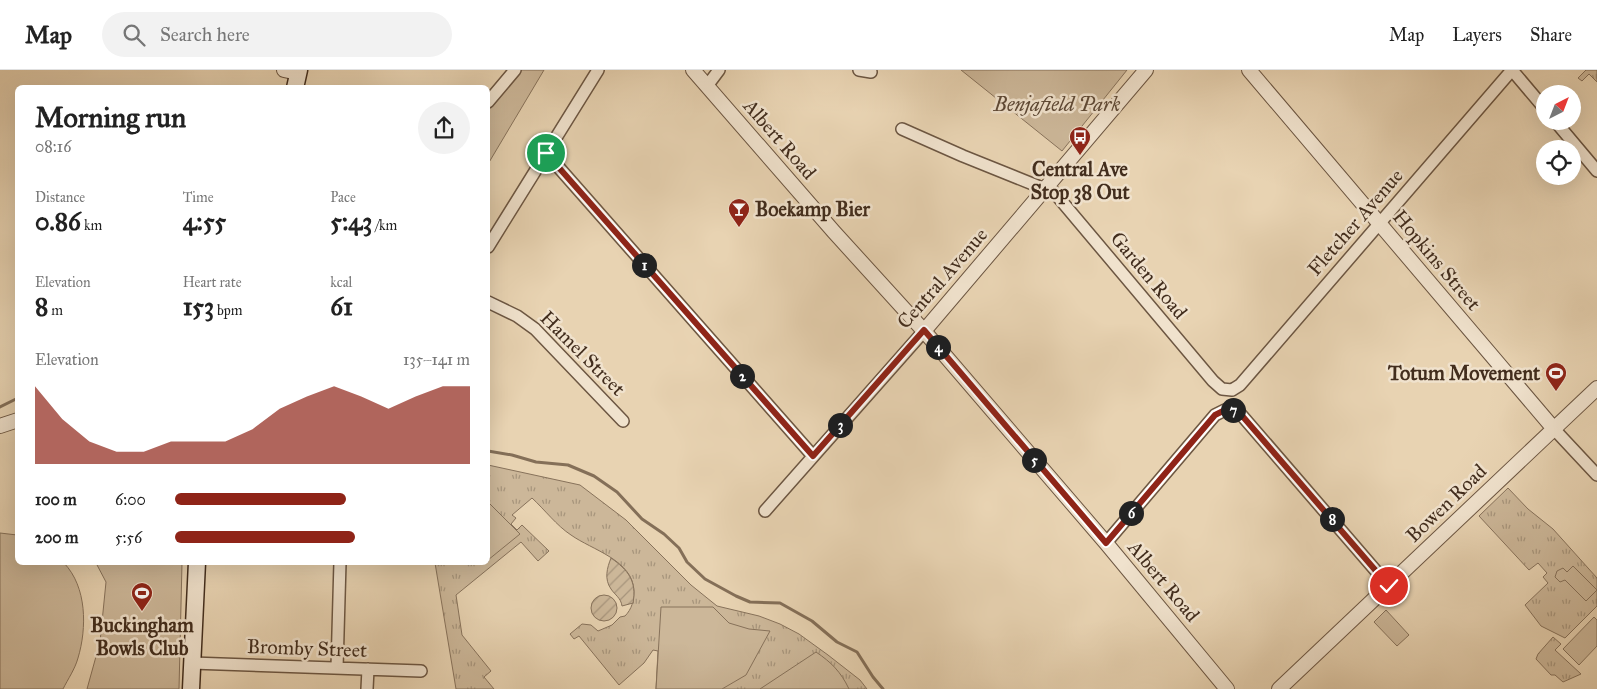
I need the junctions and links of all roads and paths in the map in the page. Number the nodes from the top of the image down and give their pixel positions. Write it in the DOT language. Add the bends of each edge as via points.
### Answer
graph roads {
  1 [pos="515,70"];
  2 [pos="598,70"];
  3 [pos="694,70"];
  4 [pos="719,70"];
  5 [pos="1146,70"];
  6 [pos="1249,70"];
  7 [pos="1512,70"];
  8 [pos="707,86"];
  9 [pos="1536,98"];
  10 [pos="490,100"];
  11 [pos="902,129"];
  12 [pos="1563,130"];
  13 [pos="546,153"];
  14 [pos="1597,171"];
  15 [pos="1046,187"];
  16 [pos="1379,223"];
  17 [pos="490,243"];
  18 [pos="490,303"];
  19 [pos="924,330"];
  20 [pos="1222,388"];
  21 [pos="1597,388"];
  22 [pos="15,421"];
  23 [pos="623,421"];
  24 [pos="0,426"];
  25 [pos="1554,429"];
  26 [pos="813,456"];
  27 [pos="1597,475"];
  28 [pos="765,510"];
  29 [pos="1106,543"];
  30 [pos="197,565"];
  31 [pos="340,565"];
  32 [pos="1389,586"];
  33 [pos="192,664"];
  34 [pos="337,668"];
  35 [pos="368,669"];
  36 [pos="421,671"];
  37 [pos="191,689"];
  38 [pos="367,689"];
  39 [pos="1227,689"];
  40 [pos="1279,689"];
  1 -- 10 [label="street"];
  2 -- 13 [label="street"];
  3 -- 8 [label="street, Albert Road"];
  4 -- 8 [label="street"];
  5 -- 15 [label="street, Central Avenue"];
  6 -- 16 [label="street, Hopkins Street"];
  7 -- 9 [label="street"];
  7 -- 16 [label="street, Fletcher Avenue"];
  8 -- 19 [label="street, Albert Road"];
  11 -- 15 [label="street, Garden Road"];
  12 -- 14 [label="street"];
  13 -- 17 [label="street"];
  13 -- 26 [label="street"];
  15 -- 19 [label="street, Central Avenue"];
  15 -- 20 [label="street, Garden Road"];
  16 -- 20 [label="street, Fletcher Avenue" via="1240,385 1232,390"];
  16 -- 25 [label="street, Hopkins Street"];
  18 -- 23 [label="street, Hamel Street" via="535,329"];
  19 -- 26 [label="street, Central Avenue"];
  19 -- 29 [label="street, Albert Road"];
  21 -- 25 [label="street, Bowen Road"];
  22 -- 24 [label="street"];
  25 -- 27 [label="street, Hopkins Street"];
  25 -- 32 [label="street, Bowen Road"];
  26 -- 28 [label="street, Central Avenue"];
  29 -- 32 [label="street" via="1215,415 1225,410 1238,411"];
  29 -- 39 [label="street, Albert Road"];
  30 -- 33 [label="main road"];
  31 -- 34 [label="street"];
  32 -- 40 [label="street, Bowen Road"];
  33 -- 34 [label="street, Bromby Street"];
  33 -- 37 [label="main road"];
  34 -- 35 [label="street, Bromby Street"];
  35 -- 36 [label="street, Bromby Street"];
  35 -- 38 [label="street"];
}
